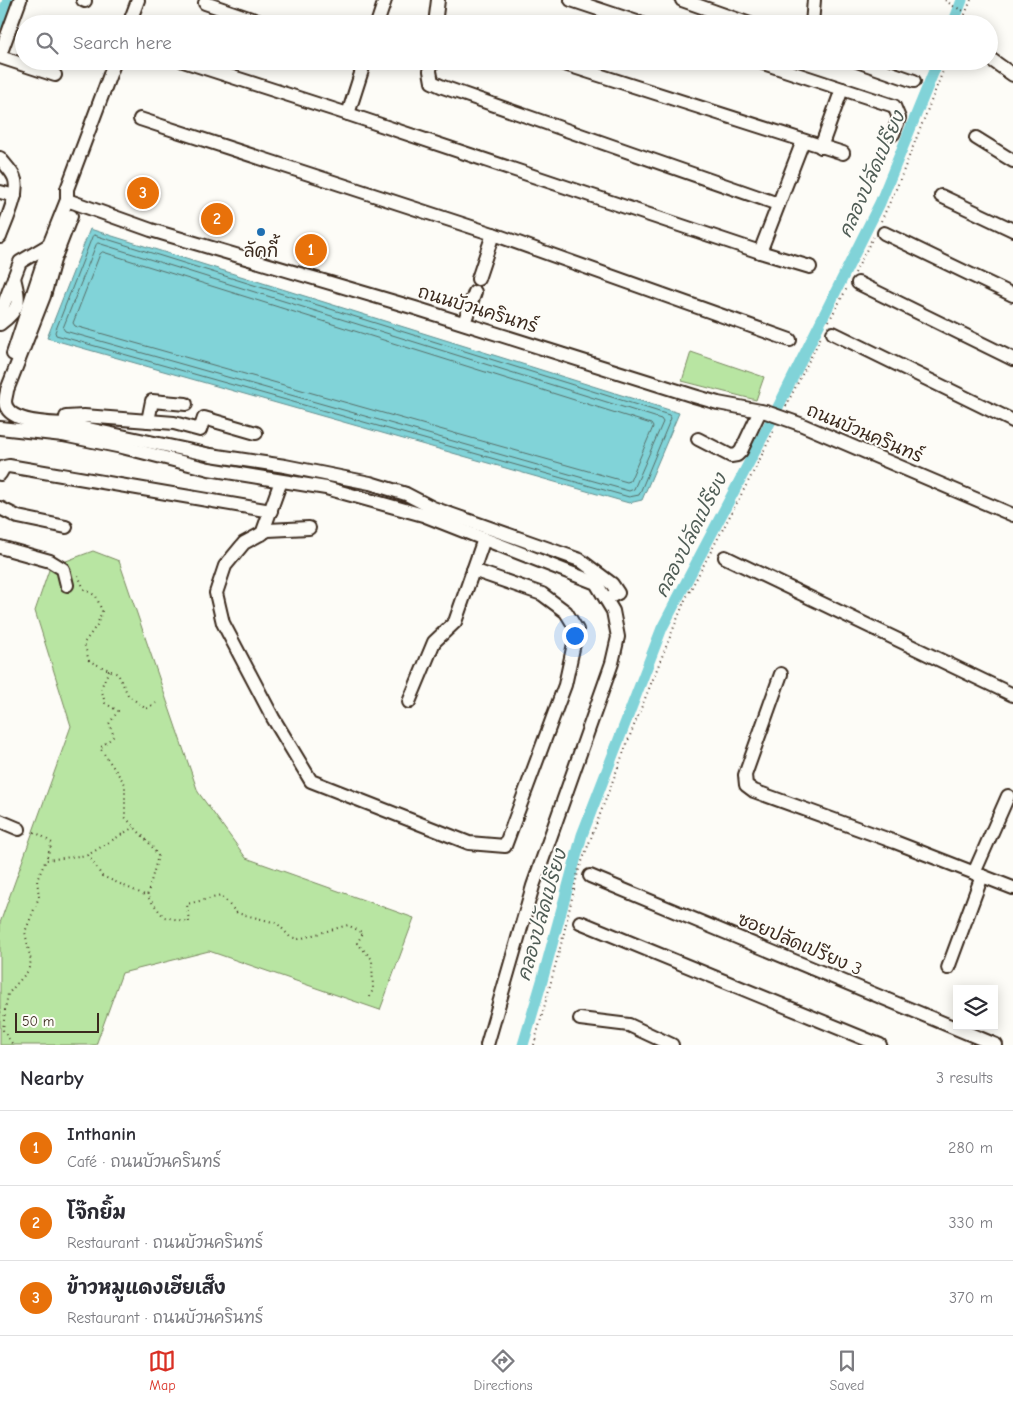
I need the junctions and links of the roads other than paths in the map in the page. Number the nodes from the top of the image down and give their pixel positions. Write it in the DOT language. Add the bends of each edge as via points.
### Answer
graph roads {
  1 [pos="20,0"];
  2 [pos="138,0"];
  3 [pos="438,0"];
  4 [pos="570,0"];
  5 [pos="682,0"];
  6 [pos="814,0"];
  7 [pos="381,1"];
  8 [pos="205,3"];
  9 [pos="230,5"];
  10 [pos="132,15"];
  11 [pos="249,15"];
  12 [pos="379,15"];
  13 [pos="437,15"];
  14 [pos="616,15"];
  15 [pos="724,15"];
  16 [pos="814,15"];
  17 [pos="0,56"];
  18 [pos="15,61"];
  19 [pos="998,64"];
  20 [pos="41,70"];
  21 [pos="112,70"];
  22 [pos="211,70"];
  23 [pos="362,70"];
  24 [pos="430,70"];
  25 [pos="583,70"];
  26 [pos="784,70"];
  27 [pos="883,70"];
  28 [pos="55,75"];
  29 [pos="1013,75"];
  30 [pos="914,81"];
  31 [pos="842,89"];
  32 [pos="348,114"];
  33 [pos="140,119"];
  34 [pos="893,134"];
  35 [pos="976,138"];
  36 [pos="803,141"];
  37 [pos="821,147"];
  38 [pos="843,153"];
  39 [pos="0,158"];
  40 [pos="1013,161"];
  41 [pos="0,192"];
  42 [pos="15,196"];
  43 [pos="941,196"];
  44 [pos="67,200"];
  45 [pos="778,204"];
  46 [pos="71,216"];
  47 [pos="1013,230"];
  48 [pos="884,233"];
  49 [pos="493,234"];
  50 [pos="0,237"];
  51 [pos="49,244"];
  52 [pos="760,252"];
  53 [pos="810,267"];
  54 [pos="14,278"];
  55 [pos="478,279"];
  56 [pos="858,283"];
  57 [pos="475,292"];
  58 [pos="1013,295"];
  59 [pos="0,314"];
  60 [pos="464,323"];
  61 [pos="0,324"];
  62 [pos="833,333"];
  63 [pos="790,340"];
  64 [pos="1013,359"];
  65 [pos="0,396"];
  66 [pos="186,404"];
  67 [pos="763,411"];
  68 [pos="148,421"];
  69 [pos="1013,421"];
  70 [pos="0,428"];
  71 [pos="64,430"];
  72 [pos="256,433"];
  73 [pos="698,439"];
  74 [pos="0,474"];
  75 [pos="281,481"];
  76 [pos="0,508"];
  77 [pos="270,511"];
  78 [pos="1013,515"];
  79 [pos="66,527"];
  80 [pos="309,528"];
  81 [pos="262,534"];
  82 [pos="484,539"];
  83 [pos="0,547"];
  84 [pos="725,557"];
  85 [pos="473,570"];
  86 [pos="67,585"];
  87 [pos="606,599"];
  88 [pos="781,674"];
  89 [pos="1013,696"];
  90 [pos="409,702"];
  91 [pos="1008,796"];
  92 [pos="0,821"];
  93 [pos="19,829"];
  94 [pos="978,874"];
  95 [pos="590,876"];
  96 [pos="1013,888"];
  97 [pos="580,922"];
  98 [pos="948,968"];
  99 [pos="580,1019"];
  100 [pos="487,1045"];
  101 [pos="672,1045"];
  102 [pos="880,1045"];
  103 [pos="996,1045"];
  1 -- 17 [label="street"];
  2 -- 10 [label="street"];
  3 -- 13 [label="street"];
  4 -- 14 [label="street"];
  5 -- 15 [label="street"];
  6 -- 16 [label="street"];
  7 -- 12 [label="street"];
  8 -- 9 [label="street"];
  9 -- 11 [label="street"];
  17 -- 18 [label="street"];
  19 -- 29 [label="street"];
  20 -- 28 [label="street"];
  21 -- 44 [label="street" via="68,189"];
  22 -- 32 [label="street"];
  23 -- 32 [label="street"];
  24 -- 45 [label="street" via="432,82 443,87"];
  25 -- 36 [label="street"];
  26 -- 31 [label="street"];
  27 -- 30 [label="street"];
  31 -- 34 [label="street" via="894,106 899,118"];
  31 -- 37 [label="street"];
  32 -- 52 [label="street"];
  33 -- 49 [label="street"];
  35 -- 40 [label="street"];
  36 -- 37 [label="street"];
  36 -- 45 [label="street"];
  37 -- 38 [label="street"];
  39 -- 42 [label="street" via="15,178"];
  41 -- 42 [label="street"];
  42 -- 50 [label="street"];
  43 -- 47 [label="street"];
  44 -- 51 [label="street"];
  44 -- 60 [label="street, ถนนบัวนครินทร์" via="161,233"];
  45 -- 52 [label="street"];
  46 -- 71 [label="street" via="5,403 11,414"];
  48 -- 58 [label="street"];
  49 -- 55 [label="street"];
  49 -- 63 [label="street"];
  51 -- 54 [label="street" via="20,262"];
  51 -- 65 [label="street"];
  52 -- 53 [label="street"];
  54 -- 59 [label="street"];
  54 -- 61 [label="street" via="19,298 13,314"];
  56 -- 64 [label="street"];
  57 -- 60 [label="street"];
  60 -- 67 [label="street, ถนนบัวนครินทร์" via="718,403"];
  62 -- 69 [label="street"];
  66 -- 68 [label="street" via="152,401"];
  67 -- 73 [label="street" via="737,455 731,456"];
  67 -- 78 [label="street, ถนนบัวนครินทร์"];
  68 -- 71 [label="street" via="66,417"];
  68 -- 72 [label="street" via="200,430 204,418"];
  70 -- 71 [label="street"];
  71 -- 75 [label="street" via="209,469"];
  71 -- 87 [label="street" via="286,466 370,483 406,494 433,508 580,560 612,584 618,593"];
  74 -- 77 [label="street" via="4,467 10,466"];
  75 -- 77 [label="street"];
  75 -- 82 [label="street" via="326,488 414,513"];
  76 -- 79 [label="street" via="18,516"];
  77 -- 81 [label="street"];
  80 -- 81 [label="street" via="268,530"];
  81 -- 85 [label="street" via="244,543 225,566 216,593 223,623 273,718 311,781 469,843 505,846 564,685 577,630 566,612 542,594"];
  82 -- 85 [label="street"];
  82 -- 87 [label="street" via="596,583"];
  83 -- 86 [label="street" via="50,561 63,569"];
  84 -- 89 [label="street"];
  85 -- 90 [label="street" via="455,622 434,642"];
  87 -- 100 [label="street" via="613,611 618,637 612,663 533,886"];
  88 -- 94 [label="street" via="745,774 746,785 754,791"];
  91 -- 94 [label="street"];
  92 -- 93 [label="street"];
  94 -- 96 [label="street"];
  94 -- 98 [label="street"];
  95 -- 103 [label="street, ซอยปลัดเปรียง 3"];
  97 -- 102 [label="street"];
  99 -- 101 [label="street" via="628,1025"];
}
